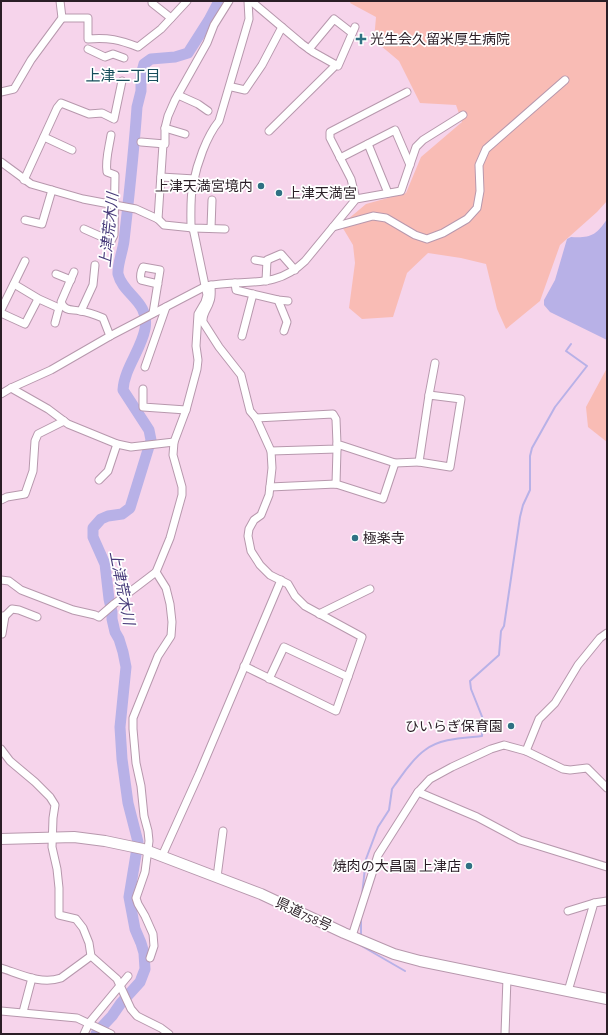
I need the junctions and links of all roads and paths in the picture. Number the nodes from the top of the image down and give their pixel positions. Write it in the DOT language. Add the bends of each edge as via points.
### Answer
graph roads {
  1 [pos="60,1"];
  2 [pos="152,1"];
  3 [pos="187,1"];
  4 [pos="229,1"];
  5 [pos="250,1"];
  6 [pos="62,18"];
  7 [pos="171,18"];
  8 [pos="282,27"];
  9 [pos="88,49"];
  10 [pos="309,49"];
  11 [pos="124,58"];
  12 [pos="336,65"];
  13 [pos="565,80"];
  14 [pos="122,81"];
  15 [pos="232,87"];
  16 [pos="1,92"];
  17 [pos="407,92"];
  18 [pos="178,94"];
  19 [pos="208,111"];
  20 [pos="463,115"];
  21 [pos="165,128"];
  22 [pos="268,131"];
  23 [pos="185,134"];
  24 [pos="111,135"];
  25 [pos="44,137"];
  26 [pos="141,142"];
  27 [pos="163,144"];
  28 [pos="368,144"];
  29 [pos="72,150"];
  30 [pos="340,158"];
  31 [pos="1,162"];
  32 [pos="410,165"];
  33 [pos="161,177"];
  34 [pos="195,179"];
  35 [pos="24,180"];
  36 [pos="52,190"];
  37 [pos="388,193"];
  38 [pos="356,199"];
  39 [pos="212,200"];
  40 [pos="114,205"];
  41 [pos="158,219"];
  42 [pos="25,220"];
  43 [pos="333,226"];
  44 [pos="192,228"];
  45 [pos="211,228"];
  46 [pos="84,229"];
  47 [pos="225,229"];
  48 [pos="255,260"];
  49 [pos="25,261"];
  50 [pos="267,262"];
  51 [pos="95,265"];
  52 [pos="295,270"];
  53 [pos="74,272"];
  54 [pos="56,274"];
  55 [pos="70,280"];
  56 [pos="266,281"];
  57 [pos="235,282"];
  58 [pos="14,284"];
  59 [pos="158,284"];
  60 [pos="208,285"];
  61 [pos="253,294"];
  62 [pos="38,299"];
  63 [pos="278,300"];
  64 [pos="288,301"];
  65 [pos="60,306"];
  66 [pos="166,307"];
  67 [pos="1,311"];
  68 [pos="81,311"];
  69 [pos="153,314"];
  70 [pos="55,323"];
  71 [pos="284,331"];
  72 [pos="110,336"];
  73 [pos="242,336"];
  74 [pos="435,363"];
  75 [pos="145,366"];
  76 [pos="11,388"];
  77 [pos="143,389"];
  78 [pos="1,394"];
  79 [pos="429,395"];
  80 [pos="186,410"];
  81 [pos="256,418"];
  82 [pos="64,421"];
  83 [pos="174,442"];
  84 [pos="117,444"];
  85 [pos="337,446"];
  86 [pos="271,451"];
  87 [pos="419,462"];
  88 [pos="395,463"];
  89 [pos="99,480"];
  90 [pos="336,484"];
  91 [pos="270,486"];
  92 [pos="1,500"];
  93 [pos="156,572"];
  94 [pos="1,580"];
  95 [pos="281,580"];
  96 [pos="370,589"];
  97 [pos="319,614"];
  98 [pos="3,616"];
  99 [pos="37,617"];
  100 [pos="607,632"];
  101 [pos="2,634"];
  102 [pos="244,666"];
  103 [pos="348,677"];
  104 [pos="269,679"];
  105 [pos="1,749"];
  106 [pos="526,750"];
  107 [pos="607,788"];
  108 [pos="418,792"];
  109 [pos="224,831"];
  110 [pos="52,837"];
  111 [pos="1,839"];
  112 [pos="146,850"];
  113 [pos="162,856"];
  114 [pos="607,867"];
  115 [pos="217,877"];
  116 [pos="607,901"];
  117 [pos="594,903"];
  118 [pos="568,911"];
  119 [pos="352,936"];
  120 [pos="91,956"];
  121 [pos="150,958"];
  122 [pos="1,968"];
  123 [pos="128,976"];
  124 [pos="32,978"];
  125 [pos="507,978"];
  126 [pos="121,986"];
  127 [pos="568,991"];
  128 [pos="607,999"];
  129 [pos="1,1011"];
  130 [pos="23,1012"];
  131 [pos="91,1024"];
  132 [pos="108,1032"];
  133 [pos="164,1033"];
  134 [pos="84,1034"];
  135 [pos="505,1034"];
  1 -- 6 [label="street"];
  2 -- 7 [label="street"];
  3 -- 7 [label="street"];
  4 -- 18 [label="street"];
  5 -- 8 [label="street"];
  5 -- 34 [label="street" via="249,19 219,121 206,141"];
  6 -- 7 [label="street" via="88,18 88,39 120,40 138,47"];
  6 -- 16 [label="street" via="31,60 14,89"];
  8 -- 10 [label="street"];
  8 -- 15 [label="street" via="245,90"];
  9 -- 11 [label="street" via="105,57 113,54"];
  10 -- 12 [label="street"];
  10 -- 12 [label="street" via="334,19 354,30 338,66"];
  12 -- 22 [label="street"];
  13 -- 43 [label="street" via="486,149 479,165 480,191 477,208 467,219 427,239 386,218 373,216"];
  14 -- 25 [label="street" via="114,119 102,113 89,114 61,103"];
  17 -- 30 [label="street" via="330,132 330,138"];
  18 -- 19 [label="street"];
  18 -- 21 [label="street"];
  20 -- 32 [label="street" via="423,140 416,147"];
  21 -- 23 [label="street"];
  21 -- 27 [label="street"];
  24 -- 40 [label="street" via="106,167 107,172 115,175"];
  25 -- 29 [label="street"];
  25 -- 35 [label="street"];
  26 -- 27 [label="street"];
  27 -- 33 [label="street"];
  28 -- 30 [label="street"];
  28 -- 32 [label="street" via="395,130"];
  28 -- 37 [label="street"];
  30 -- 38 [label="street" via="351,179"];
  31 -- 35 [label="street"];
  32 -- 37 [label="street" via="401,190"];
  33 -- 34 [label="street"];
  33 -- 41 [label="street"];
  34 -- 44 [label="street"];
  35 -- 36 [label="street"];
  36 -- 40 [label="street"];
  36 -- 42 [label="street" via="42,224"];
  37 -- 38 [label="street"];
  38 -- 43 [label="street"];
  39 -- 45 [label="street"];
  40 -- 41 [label="street"];
  40 -- 46 [label="street" via="114,235 111,242"];
  41 -- 44 [label="street" via="164,225"];
  43 -- 52 [label="street"];
  44 -- 45 [label="street"];
  44 -- 60 [label="street"];
  45 -- 47 [label="street"];
  48 -- 50 [label="street"];
  49 -- 58 [label="street"];
  50 -- 52 [label="street" via="281,254"];
  50 -- 56 [label="street"];
  51 -- 68 [label="street" via="93,285"];
  52 -- 56 [label="street" via="277,279"];
  53 -- 55 [label="street"];
  54 -- 55 [label="street"];
  55 -- 65 [label="street"];
  56 -- 57 [label="street"];
  57 -- 60 [label="street"];
  57 -- 61 [label="street" via="236,290"];
  58 -- 62 [label="street"];
  58 -- 67 [label="street"];
  59 -- 69 [label="street"];
  60 -- 66 [label="street"];
  60 -- 80 [label="street" via="205,302 198,314 198,364"];
  60 -- 81 [label="street" via="211,298 202,317 203,322 241,376 250,411"];
  61 -- 63 [label="street"];
  61 -- 73 [label="street"];
  62 -- 65 [label="street"];
  62 -- 67 [label="street" via="25,324"];
  63 -- 64 [label="street"];
  63 -- 71 [label="street" via="287,322"];
  65 -- 68 [label="street" via="72,311"];
  65 -- 70 [label="street"];
  66 -- 69 [label="street"];
  66 -- 75 [label="street"];
  68 -- 72 [label="street" via="103,318"];
  69 -- 72 [label="street"];
  72 -- 76 [label="street" via="51,370"];
  74 -- 79 [label="street"];
  76 -- 78 [label="street"];
  76 -- 82 [label="street"];
  77 -- 80 [label="street" via="143,407"];
  79 -- 87 [label="street"];
  79 -- 87 [label="street" via="461,399 458,424 450,467"];
  80 -- 83 [label="street"];
  81 -- 85 [label="street" via="333,414 336,419"];
  81 -- 86 [label="street"];
  82 -- 84 [label="street"];
  82 -- 92 [label="street" via="38,434 33,471 25,494"];
  83 -- 84 [label="street" via="131,447"];
  83 -- 93 [label="street" via="182,495 170,538"];
  84 -- 89 [label="street" via="108,471"];
  85 -- 86 [label="street"];
  85 -- 88 [label="street"];
  85 -- 90 [label="street"];
  86 -- 91 [label="street"];
  87 -- 88 [label="street"];
  88 -- 90 [label="street" via="383,499"];
  90 -- 91 [label="street"];
  91 -- 95 [label="street" via="265,507 254,520 248,536 252,551 260,565 270,575"];
  93 -- 94 [label="street" via="99,617 73,610 21,590 9,581"];
  93 -- 112 [label="street" via="166,588 172,622 171,636 155,663 133,718 136,763 148,831"];
  95 -- 97 [label="street" via="288,584 305,606"];
  95 -- 102 [label="street"];
  96 -- 97 [label="street"];
  97 -- 103 [label="street" via="362,637"];
  98 -- 99 [label="street" via="12,609"];
  98 -- 101 [label="street"];
  100 -- 106 [label="street" via="578,665 555,703 539,719"];
  102 -- 104 [label="street"];
  102 -- 113 [label="street"];
  103 -- 104 [label="street" via="284,648"];
  103 -- 104 [label="street" via="336,711"];
  105 -- 110 [label="street" via="55,805"];
  106 -- 107 [label="street" via="563,769 587,768"];
  106 -- 108 [label="street" via="504,745 491,749 430,779"];
  108 -- 114 [label="street" via="476,817 520,840"];
  108 -- 119 [label="street" via="378,856"];
  109 -- 115 [label="street"];
  110 -- 111 [label="main road, 県道758号"];
  110 -- 112 [label="main road, 県道758号" via="95,840"];
  110 -- 120 [label="street" via="59,888 59,915 76,919 83,928"];
  112 -- 113 [label="main road, 県道758号"];
  112 -- 121 [label="street" via="145,872 136,898 153,934 154,946"];
  113 -- 115 [label="main road, 県道758号"];
  115 -- 119 [label="main road, 県道758号" via="261,894"];
  116 -- 117 [label="street"];
  117 -- 118 [label="street"];
  117 -- 127 [label="street"];
  119 -- 125 [label="main road, 県道758号" via="394,954"];
  120 -- 124 [label="street" via="56,980"];
  120 -- 126 [label="street" via="117,979"];
  122 -- 124 [label="street"];
  123 -- 126 [label="street"];
  124 -- 130 [label="street"];
  125 -- 127 [label="main road, 県道758号"];
  125 -- 135 [label="street"];
  126 -- 131 [label="street"];
  126 -- 133 [label="street" via="131,1010"];
  127 -- 128 [label="main road, 県道758号"];
  129 -- 130 [label="street"];
  130 -- 131 [label="street" via="77,1018"];
  131 -- 132 [label="street"];
  131 -- 134 [label="street"];
}
